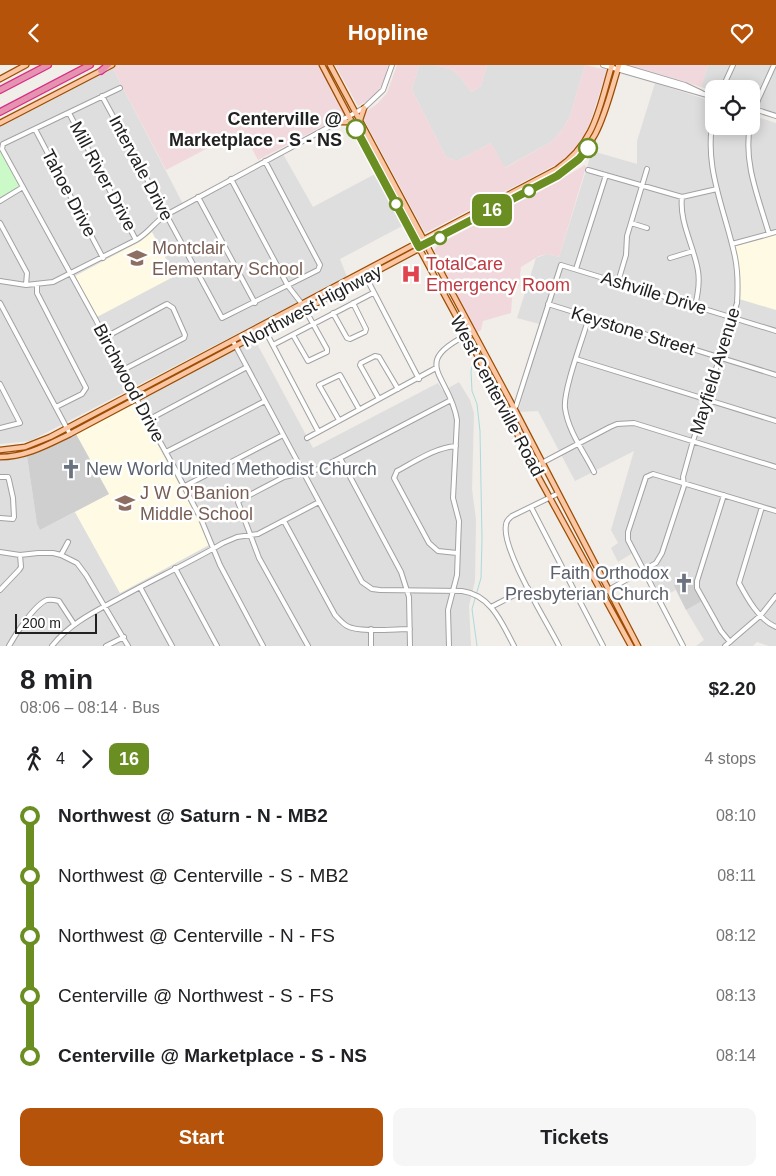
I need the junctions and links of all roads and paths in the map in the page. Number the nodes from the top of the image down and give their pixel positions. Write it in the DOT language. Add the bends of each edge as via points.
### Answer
graph roads {
  1 [pos="26,65"];
  2 [pos="48,65"];
  3 [pos="90,65"];
  4 [pos="110,65"];
  5 [pos="322,65"];
  6 [pos="330,65"];
  7 [pos="392,65"];
  8 [pos="603,65"];
  9 [pos="733,65"];
  10 [pos="774,65"];
  11 [pos="612,66"];
  12 [pos="618,66"];
  13 [pos="101,71"];
  14 [pos="0,79"];
  15 [pos="330,79"];
  16 [pos="726,80"];
  17 [pos="341,87"];
  18 [pos="120,88"];
  19 [pos="0,90"];
  20 [pos="705,94"];
  21 [pos="760,94"];
  22 [pos="102,95"];
  23 [pos="364,107"];
  24 [pos="760,111"];
  25 [pos="0,112"];
  26 [pos="69,113"];
  27 [pos="355,113"];
  28 [pos="349,116"];
  29 [pos="776,117"];
  30 [pos="338,122"];
  31 [pos="0,123"];
  32 [pos="361,123"];
  33 [pos="353,125"];
  34 [pos="593,125"];
  35 [pos="599,127"];
  36 [pos="35,129"];
  37 [pos="711,135"];
  38 [pos="749,135"];
  39 [pos="380,158"];
  40 [pos="265,161"];
  41 [pos="373,162"];
  42 [pos="648,169"];
  43 [pos="588,170"];
  44 [pos="606,175"];
  45 [pos="231,179"];
  46 [pos="23,187"];
  47 [pos="642,187"];
  48 [pos="520,188"];
  49 [pos="717,189"];
  50 [pos="399,194"];
  51 [pos="524,194"];
  52 [pos="198,197"];
  53 [pos="392,197"];
  54 [pos="682,197"];
  55 [pos="0,201"];
  56 [pos="481,212"];
  57 [pos="166,215"];
  58 [pos="0,223"];
  59 [pos="631,223"];
  60 [pos="647,228"];
  61 [pos="776,232"];
  62 [pos="769,234"];
  63 [pos="136,240"];
  64 [pos="423,240"];
  65 [pos="416,242"];
  66 [pos="732,244"];
  67 [pos="426,245"];
  68 [pos="419,247"];
  69 [pos="692,251"];
  70 [pos="670,257"];
  71 [pos="103,258"];
  72 [pos="378,263"];
  73 [pos="381,269"];
  74 [pos="576,269"];
  75 [pos="70,275"];
  76 [pos="0,281"];
  77 [pos="368,281"];
  78 [pos="618,282"];
  79 [pos="26,285"];
  80 [pos="37,285"];
  81 [pos="288,285"];
  82 [pos="441,289"];
  83 [pos="373,293"];
  84 [pos="452,293"];
  85 [pos="445,297"];
  86 [pos="0,303"];
  87 [pos="255,303"];
  88 [pos="353,303"];
  89 [pos="548,304"];
  90 [pos="302,305"];
  91 [pos="695,306"];
  92 [pos="461,309"];
  93 [pos="305,310"];
  94 [pos="333,313"];
  95 [pos="589,317"];
  96 [pos="732,318"];
  97 [pos="313,325"];
  98 [pos="776,331"];
  99 [pos="473,332"];
  100 [pos="267,334"];
  101 [pos="293,335"];
  102 [pos="466,335"];
  103 [pos="104,338"];
  104 [pos="233,341"];
  105 [pos="273,345"];
  106 [pos="236,347"];
  107 [pos="719,358"];
  108 [pos="576,359"];
  109 [pos="247,367"];
  110 [pos="436,368"];
  111 [pos="121,371"];
  112 [pos="494,373"];
  113 [pos="776,375"];
  114 [pos="489,377"];
  115 [pos="418,379"];
  116 [pos="0,383"];
  117 [pos="398,389"];
  118 [pos="134,393"];
  119 [pos="137,399"];
  120 [pos="379,399"];
  121 [pos="451,400"];
  122 [pos="706,400"];
  123 [pos="265,401"];
  124 [pos="56,407"];
  125 [pos="514,408"];
  126 [pos="359,409"];
  127 [pos="507,412"];
  128 [pos="338,419"];
  129 [pos="148,420"];
  130 [pos="776,421"];
  131 [pos="0,428"];
  132 [pos="66,429"];
  133 [pos="318,431"];
  134 [pos="70,434"];
  135 [pos="283,435"];
  136 [pos="307,438"];
  137 [pos="693,441"];
  138 [pos="579,444"];
  139 [pos="456,446"];
  140 [pos="0,450"];
  141 [pos="166,452"];
  142 [pos="0,457"];
  143 [pos="340,458"];
  144 [pos="542,463"];
  145 [pos="534,467"];
  146 [pos="776,467"];
  147 [pos="594,472"];
  148 [pos="303,473"];
  149 [pos="0,477"];
  150 [pos="684,483"];
  151 [pos="184,487"];
  152 [pos="557,494"];
  153 [pos="724,495"];
  154 [pos="551,497"];
  155 [pos="319,502"];
  156 [pos="531,507"];
  157 [pos="762,507"];
  158 [pos="776,511"];
  159 [pos="0,518"];
  160 [pos="284,521"];
  161 [pos="251,535"];
  162 [pos="68,542"];
  163 [pos="214,548"];
  164 [pos="0,552"];
  165 [pos="457,553"];
  166 [pos="20,555"];
  167 [pos="61,555"];
  168 [pos="175,568"];
  169 [pos="643,570"];
  170 [pos="140,587"];
  171 [pos="528,589"];
  172 [pos="0,590"];
  173 [pos="608,590"];
  174 [pos="408,591"];
  175 [pos="452,591"];
  176 [pos="603,593"];
  177 [pos="776,596"];
  178 [pos="104,607"];
  179 [pos="491,607"];
  180 [pos="761,615"];
  181 [pos="74,624"];
  182 [pos="776,627"];
  183 [pos="372,629"];
  184 [pos="410,629"];
  185 [pos="124,637"];
  186 [pos="730,642"];
  187 [pos="9,646"];
  188 [pos="52,646"];
  189 [pos="106,646"];
  190 [pos="128,646"];
  191 [pos="172,646"];
  192 [pos="217,646"];
  193 [pos="263,646"];
  194 [pos="308,646"];
  195 [pos="371,646"];
  196 [pos="410,646"];
  197 [pos="449,646"];
  198 [pos="514,646"];
  199 [pos="559,646"];
  200 [pos="603,646"];
  201 [pos="631,646"];
  202 [pos="638,646"];
  203 [pos="683,646"];
  204 [pos="726,646"];
  1 -- 14 [label="main road"];
  2 -- 19 [label="highway"];
  3 -- 25 [label="highway"];
  4 -- 13 [label="highway"];
  5 -- 15 [label="main road, West Centerville Road"];
  6 -- 17 [label="main road, West Centerville Road"];
  7 -- 23 [label="street" via="383,90"];
  8 -- 11 [label="street"];
  9 -- 16 [label="street"];
  10 -- 21 [label="street"];
  11 -- 12 [label="street"];
  11 -- 34 [label="main road, Northwest Highway"];
  12 -- 20 [label="street"];
  12 -- 35 [label="main road, Northwest Highway"];
  13 -- 31 [label="main road"];
  15 -- 17 [label="main road" via="334,78"];
  15 -- 28 [label="main road, West Centerville Road"];
  17 -- 27 [label="main road, West Centerville Road"];
  18 -- 22 [label="street"];
  22 -- 26 [label="street"];
  22 -- 57 [label="street, Intervale Drive"];
  23 -- 27 [label="street"];
  23 -- 32 [label="main road"];
  24 -- 29 [label="street"];
  26 -- 36 [label="street"];
  26 -- 63 [label="street, Mill River Drive"];
  27 -- 28 [label="street"];
  27 -- 32 [label="main road, West Centerville Road"];
  28 -- 30 [label="street"];
  28 -- 33 [label="main road, West Centerville Road"];
  30 -- 33 [label="main road"];
  30 -- 40 [label="street"];
  32 -- 39 [label="main road, West Centerville Road"];
  33 -- 41 [label="main road, West Centerville Road"];
  34 -- 35 [label="main road"];
  34 -- 48 [label="main road, Northwest Highway" via="586,142 568,161"];
  35 -- 51 [label="main road, Northwest Highway" via="584,154 568,169"];
  36 -- 46 [label="street, Birchwood Drive" via="3,144 2,149"];
  36 -- 71 [label="street, Tahoe Drive"];
  37 -- 49 [label="street, Mayfield Avenue" via="712,171"];
  38 -- 62 [label="street" via="750,169"];
  39 -- 41 [label="main road"];
  39 -- 50 [label="main road, West Centerville Road"];
  40 -- 45 [label="street"];
  40 -- 81 [label="street" via="320,265 318,270"];
  41 -- 53 [label="main road, West Centerville Road"];
  42 -- 47 [label="street"];
  43 -- 44 [label="street"];
  44 -- 47 [label="street"];
  44 -- 74 [label="street"];
  45 -- 52 [label="street"];
  45 -- 81 [label="street"];
  46 -- 55 [label="street"];
  46 -- 75 [label="street, Birchwood Drive"];
  47 -- 54 [label="street"];
  47 -- 59 [label="street"];
  48 -- 51 [label="main road"];
  48 -- 56 [label="main road, Northwest Highway"];
  49 -- 54 [label="street"];
  49 -- 66 [label="street, Mayfield Avenue"];
  50 -- 53 [label="main road"];
  50 -- 64 [label="main road, West Centerville Road"];
  51 -- 56 [label="main road, Northwest Highway"];
  52 -- 57 [label="street"];
  52 -- 87 [label="street"];
  53 -- 65 [label="main road, West Centerville Road"];
  54 -- 69 [label="street" via="682,213"];
  56 -- 64 [label="main road, Northwest Highway"];
  56 -- 67 [label="main road, Northwest Highway"];
  57 -- 63 [label="street"];
  57 -- 87 [label="street, Intervale Drive" via="222,318"];
  58 -- 79 [label="street" via="27,273"];
  59 -- 60 [label="street"];
  59 -- 78 [label="street"];
  61 -- 62 [label="street"];
  62 -- 66 [label="street"];
  63 -- 71 [label="street"];
  64 -- 65 [label="main road, Northwest Highway"];
  64 -- 67 [label="main road, West Centerville Road"];
  65 -- 68 [label="main road, West Centerville Road"];
  65 -- 72 [label="main road, Northwest Highway"];
  66 -- 96 [label="street, Mayfield Avenue" via="738,289"];
  67 -- 68 [label="main road, Northwest Highway"];
  67 -- 84 [label="main road, West Centerville Road"];
  68 -- 73 [label="main road, Northwest Highway"];
  68 -- 82 [label="main road, West Centerville Road"];
  69 -- 70 [label="street"];
  69 -- 91 [label="street" via="699,280"];
  71 -- 75 [label="street"];
  72 -- 73 [label="main road"];
  72 -- 90 [label="main road, Northwest Highway"];
  73 -- 93 [label="main road, Northwest Highway"];
  74 -- 78 [label="street, Ashville Drive"];
  74 -- 89 [label="street, Ashville Drive" via="561,265"];
  75 -- 80 [label="street"];
  75 -- 103 [label="street, Birchwood Drive"];
  76 -- 79 [label="street"];
  77 -- 83 [label="street"];
  78 -- 91 [label="street, Ashville Drive"];
  79 -- 80 [label="street"];
  80 -- 124 [label="street" via="37,293 86,388 82,394"];
  81 -- 87 [label="street"];
  81 -- 90 [label="street"];
  82 -- 84 [label="main road"];
  82 -- 85 [label="main road, West Centerville Road"];
  83 -- 88 [label="street"];
  83 -- 115 [label="street"];
  84 -- 92 [label="main road, West Centerville Road"];
  85 -- 92 [label="main road"];
  85 -- 102 [label="main road, West Centerville Road"];
  86 -- 124 [label="street"];
  88 -- 94 [label="street"];
  88 -- 94 [label="street" via="365,332 347,338"];
  89 -- 95 [label="street, Keystone Street"];
  89 -- 125 [label="street"];
  90 -- 93 [label="street"];
  90 -- 104 [label="main road, Northwest Highway"];
  91 -- 96 [label="street, Ashville Drive"];
  92 -- 99 [label="main road, West Centerville Road"];
  93 -- 97 [label="street"];
  93 -- 106 [label="main road, Northwest Highway"];
  94 -- 97 [label="street"];
  95 -- 107 [label="street, Keystone Street"];
  95 -- 108 [label="street"];
  96 -- 98 [label="street, Ashville Drive"];
  96 -- 107 [label="street, Mayfield Avenue"];
  97 -- 101 [label="street"];
  97 -- 101 [label="street" via="327,349 325,354 308,361"];
  99 -- 102 [label="street"];
  99 -- 112 [label="main road, West Centerville Road"];
  100 -- 105 [label="street"];
  101 -- 105 [label="street"];
  102 -- 110 [label="street" via="444,348"];
  102 -- 114 [label="main road, West Centerville Road"];
  103 -- 111 [label="street, Birchwood Drive"];
  103 -- 111 [label="street" via="167,304 173,308 184,338"];
  104 -- 106 [label="street"];
  104 -- 118 [label="main road, Northwest Highway"];
  105 -- 133 [label="street"];
  106 -- 109 [label="street"];
  106 -- 119 [label="main road, Northwest Highway"];
  107 -- 113 [label="street, Keystone Street"];
  107 -- 122 [label="street, Mayfield Avenue"];
  108 -- 122 [label="street"];
  108 -- 138 [label="street" via="565,407"];
  109 -- 123 [label="street"];
  109 -- 129 [label="street"];
  110 -- 115 [label="street"];
  110 -- 121 [label="street"];
  111 -- 118 [label="street, Birchwood Drive"];
  112 -- 114 [label="main road"];
  112 -- 125 [label="main road, West Centerville Road"];
  114 -- 127 [label="main road, West Centerville Road"];
  115 -- 117 [label="street"];
  116 -- 131 [label="street" via="20,423"];
  117 -- 120 [label="street"];
  117 -- 120 [label="street" via="378,357 361,363"];
  118 -- 119 [label="street, Birchwood Drive"];
  118 -- 132 [label="main road, Northwest Highway"];
  119 -- 129 [label="street, Birchwood Drive"];
  119 -- 134 [label="main road, Northwest Highway"];
  120 -- 126 [label="street"];
  121 -- 139 [label="street" via="457,420"];
  121 -- 143 [label="street"];
  122 -- 130 [label="street"];
  122 -- 137 [label="street, Mayfield Avenue"];
  123 -- 135 [label="street"];
  123 -- 141 [label="street"];
  124 -- 132 [label="street"];
  125 -- 127 [label="street"];
  125 -- 144 [label="main road, West Centerville Road"];
  126 -- 128 [label="street"];
  126 -- 128 [label="street" via="340,375 319,385"];
  127 -- 145 [label="main road, West Centerville Road"];
  128 -- 133 [label="street"];
  129 -- 141 [label="street, Birchwood Drive"];
  132 -- 134 [label="street"];
  132 -- 140 [label="main road, Northwest Highway" via="25,447"];
  133 -- 136 [label="street"];
  134 -- 142 [label="main road, Northwest Highway" via="26,453"];
  135 -- 148 [label="street"];
  135 -- 151 [label="street"];
  137 -- 138 [label="street" via="634,423 617,425"];
  137 -- 146 [label="street"];
  137 -- 150 [label="street, Mayfield Avenue"];
  138 -- 144 [label="street"];
  138 -- 147 [label="street"];
  139 -- 165 [label="street"];
  139 -- 165 [label="street" via="434,451 397,471 394,478 429,543 438,551"];
  141 -- 151 [label="street, Birchwood Drive"];
  143 -- 148 [label="street"];
  143 -- 174 [label="street"];
  144 -- 145 [label="street"];
  144 -- 152 [label="main road, West Centerville Road"];
  145 -- 154 [label="main road, West Centerville Road"];
  148 -- 155 [label="street"];
  148 -- 161 [label="street" via="284,477 240,500 238,505"];
  149 -- 159 [label="street" via="8,477 14,511 13,519"];
  150 -- 153 [label="street"];
  150 -- 169 [label="street, Mayfield Avenue" via="662,553 656,563"];
  150 -- 169 [label="street" via="650,474 644,481 627,536"];
  151 -- 163 [label="street, Birchwood Drive"];
  152 -- 154 [label="street"];
  152 -- 173 [label="main road, West Centerville Road"];
  153 -- 157 [label="street"];
  153 -- 186 [label="street" via="697,588 720,631"];
  154 -- 156 [label="street"];
  154 -- 176 [label="main road, West Centerville Road"];
  155 -- 160 [label="street"];
  155 -- 174 [label="street" via="362,582 372,589"];
  156 -- 171 [label="street" via="512,516 506,524 511,554"];
  156 -- 200 [label="street"];
  157 -- 158 [label="street"];
  157 -- 180 [label="street" via="740,578 748,599"];
  160 -- 161 [label="street"];
  160 -- 183 [label="street" via="335,615 347,626"];
  161 -- 163 [label="street" via="237,537"];
  161 -- 194 [label="street" via="259,558"];
  162 -- 167 [label="street"];
  163 -- 168 [label="street"];
  163 -- 193 [label="street, Birchwood Drive"];
  164 -- 166 [label="street"];
  165 -- 175 [label="street" via="457,575"];
  166 -- 167 [label="street" via="46,552"];
  166 -- 172 [label="street" via="21,567"];
  167 -- 178 [label="street" via="81,567"];
  168 -- 170 [label="street"];
  168 -- 192 [label="street"];
  169 -- 173 [label="street, Mayfield Avenue"];
  169 -- 203 [label="street"];
  170 -- 178 [label="street"];
  170 -- 191 [label="street"];
  171 -- 179 [label="street"];
  171 -- 199 [label="street"];
  173 -- 176 [label="street, Mayfield Avenue"];
  173 -- 202 [label="main road, West Centerville Road"];
  174 -- 175 [label="street"];
  174 -- 184 [label="street"];
  175 -- 179 [label="street" via="470,592"];
  175 -- 197 [label="street" via="448,610"];
  176 -- 201 [label="main road, West Centerville Road"];
  177 -- 180 [label="street"];
  178 -- 181 [label="street"];
  178 -- 185 [label="street"];
  179 -- 198 [label="street"];
  180 -- 182 [label="street"];
  180 -- 186 [label="street"];
  181 -- 187 [label="street" via="58,601 46,600 23,624"];
  181 -- 188 [label="street"];
  183 -- 184 [label="street"];
  183 -- 195 [label="street"];
  184 -- 196 [label="street"];
  185 -- 189 [label="street"];
  185 -- 190 [label="street"];
  186 -- 204 [label="street"];
}
